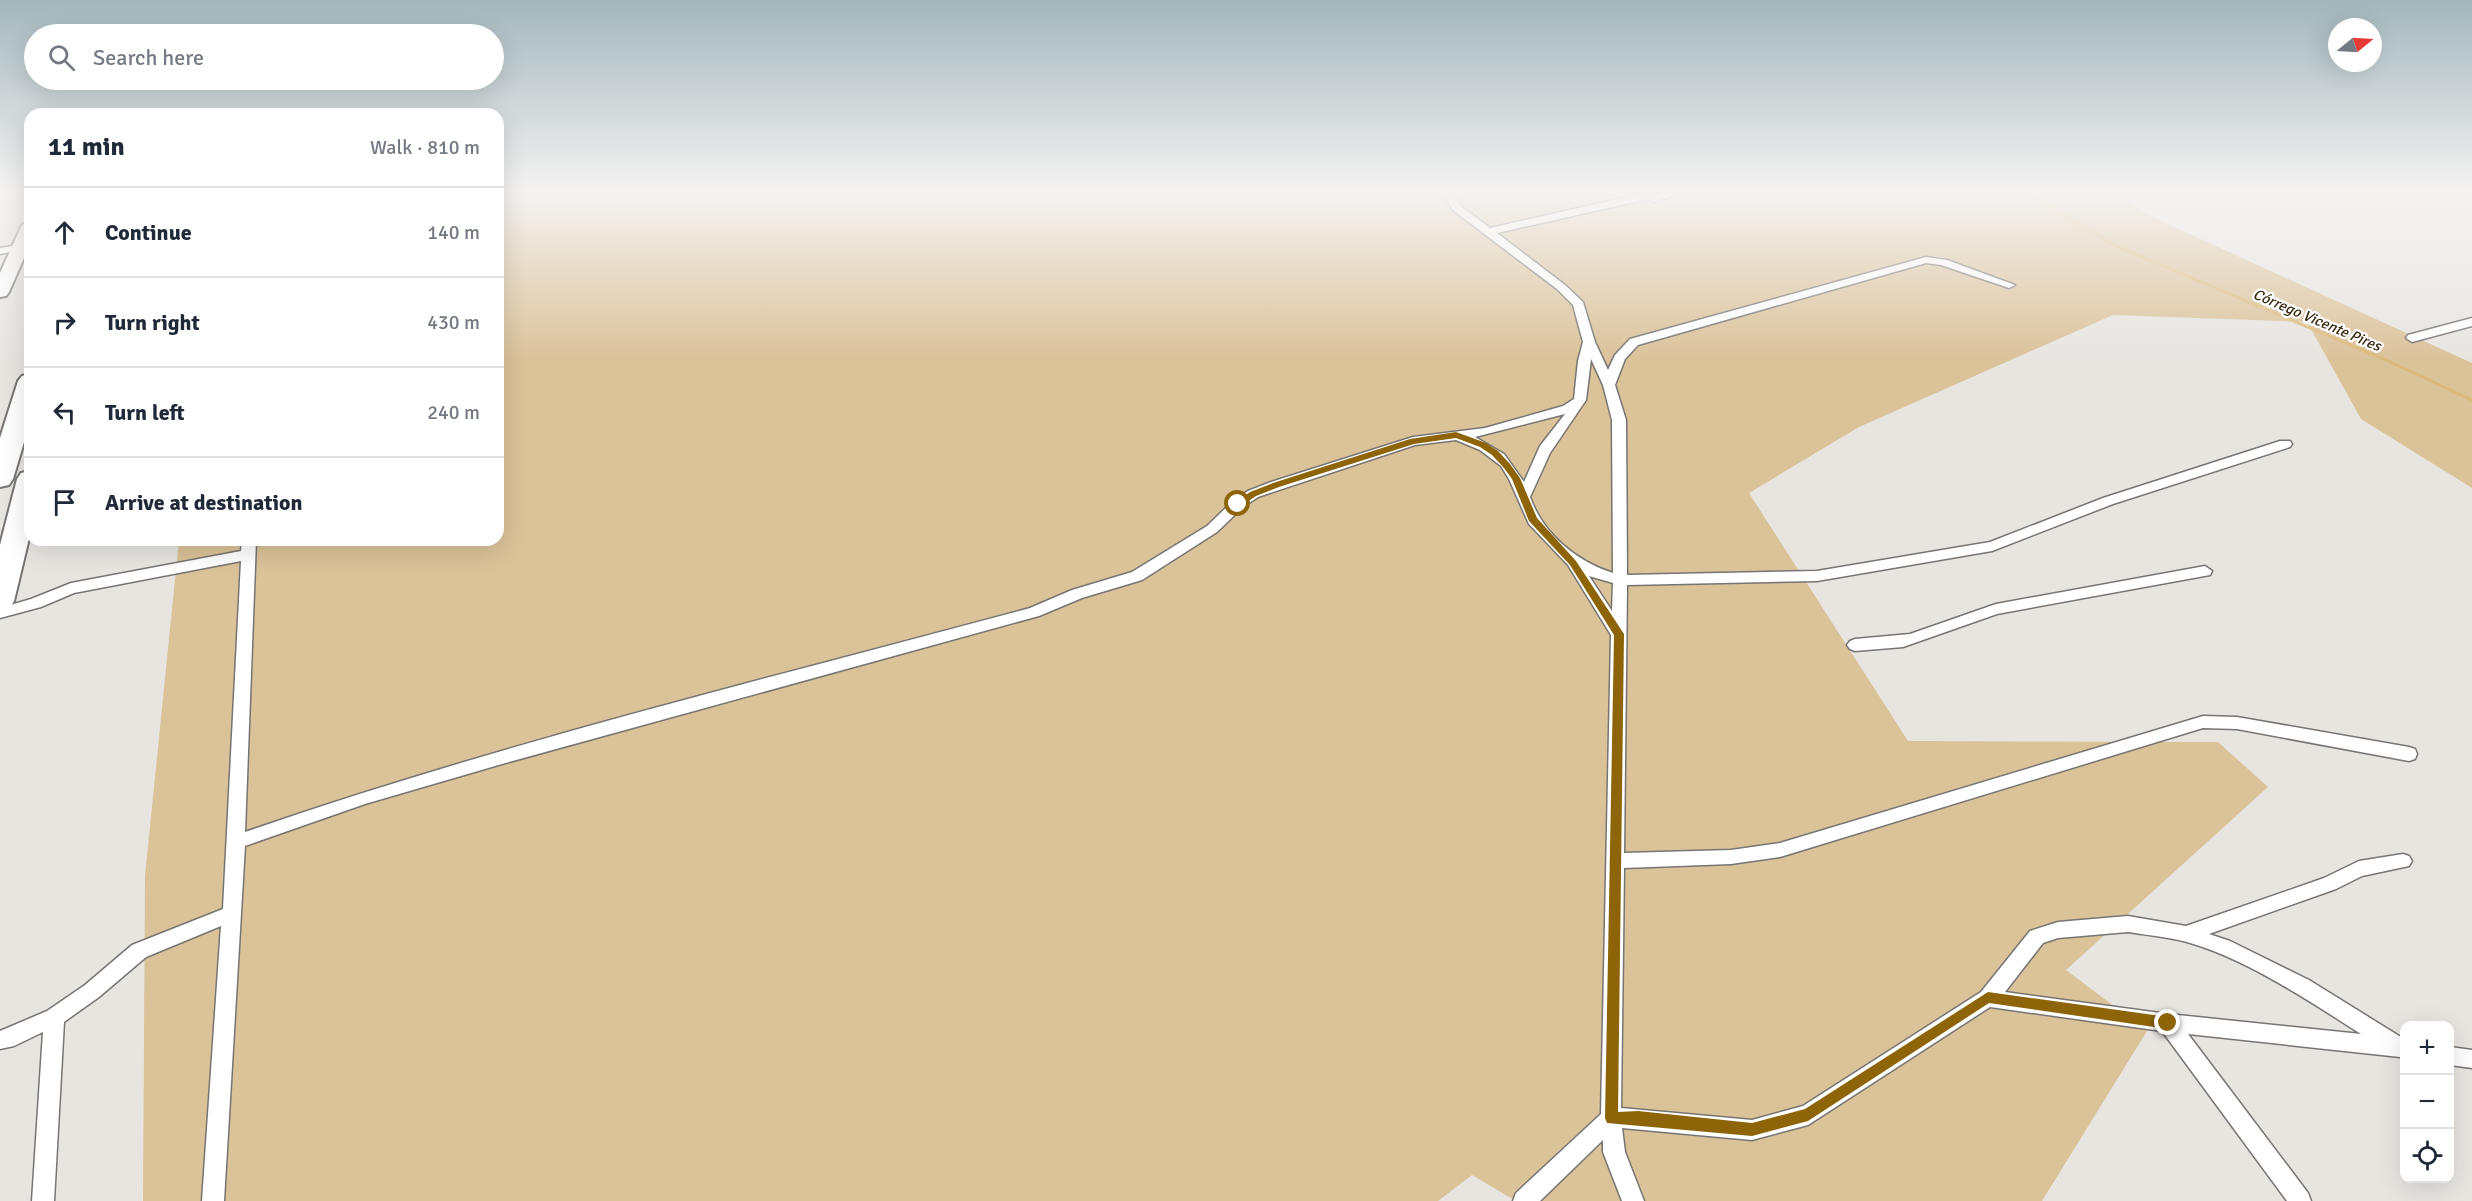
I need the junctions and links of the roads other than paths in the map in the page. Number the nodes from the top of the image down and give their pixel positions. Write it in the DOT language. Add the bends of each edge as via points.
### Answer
graph roads {
  1 [pos="18,249"];
  2 [pos="1511,249"];
  3 [pos="2009,285"];
  4 [pos="0,292"];
  5 [pos="2472,322"];
  6 [pos="2412,338"];
  7 [pos="1589,342"];
  8 [pos="1609,386"];
  9 [pos="24,400"];
  10 [pos="1580,400"];
  11 [pos="1456,435"];
  12 [pos="2285,444"];
  13 [pos="0,478"];
  14 [pos="1523,498"];
  15 [pos="24,504"];
  16 [pos="249,548"];
  17 [pos="1573,563"];
  18 [pos="2205,571"];
  19 [pos="1620,580"];
  20 [pos="0,602"];
  21 [pos="0,613"];
  22 [pos="1619,634"];
  23 [pos="1855,645"];
  24 [pos="2409,754"];
  25 [pos="236,842"];
  26 [pos="1616,861"];
  27 [pos="2403,861"];
  28 [pos="231,914"];
  29 [pos="2186,934"];
  30 [pos="1988,998"];
  31 [pos="54,1017"];
  32 [pos="2168,1023"];
  33 [pos="0,1040"];
  34 [pos="2400,1047"];
  35 [pos="2400,1048"];
  36 [pos="2454,1057"];
  37 [pos="2472,1059"];
  38 [pos="1611,1118"];
  39 [pos="43,1201"];
  40 [pos="213,1201"];
  41 [pos="1524,1201"];
  42 [pos="1633,1201"];
  43 [pos="2300,1201"];
  1 -- 4 [label="street"];
  2 -- 7 [label="street" via="1579,304"];
  3 -- 8 [label="street" via="1926,260 1634,342 1619,358"];
  5 -- 6 [label="street"];
  7 -- 8 [label="street"];
  7 -- 10 [label="street"];
  8 -- 19 [label="street" via="1618,420"];
  9 -- 13 [label="highway"];
  10 -- 11 [label="street" via="1568,409 1535,419"];
  10 -- 14 [label="street" via="1543,454"];
  11 -- 14 [label="street" via="1495,453 1516,478"];
  11 -- 25 [label="street" via="1413,441 1253,494 1212,529 1137,576 1034,612 492,760 363,798"];
  12 -- 19 [label="street" via="2108,501 1992,546 1817,576"];
  14 -- 17 [label="street" via="1533,519"];
  15 -- 20 [label="highway"];
  16 -- 21 [label="street" via="71,588"];
  16 -- 25 [label="street"];
  17 -- 19 [label="street"];
  17 -- 22 [label="street"];
  18 -- 23 [label="street" via="2059,596 2046,602 2020,603 1918,638"];
  19 -- 22 [label="street"];
  22 -- 26 [label="street"];
  24 -- 26 [label="street" via="2237,723 2203,722 1780,850 1731,857"];
  25 -- 28 [label="street"];
  26 -- 38 [label="street"];
  27 -- 29 [label="street" via="2359,869 2330,884"];
  28 -- 31 [label="street" via="139,951"];
  28 -- 40 [label="street"];
  29 -- 30 [label="street" via="2128,924 2058,930 2037,937"];
  29 -- 34 [label="street" via="2223,946 2302,986"];
  30 -- 32 [label="street"];
  30 -- 38 [label="street" via="1808,1115 1752,1130"];
  31 -- 33 [label="street"];
  31 -- 39 [label="street"];
  32 -- 35 [label="street"];
  32 -- 43 [label="street"];
  36 -- 37 [label="street"];
  38 -- 41 [label="street"];
  38 -- 42 [label="street" via="1614,1152"];
}
